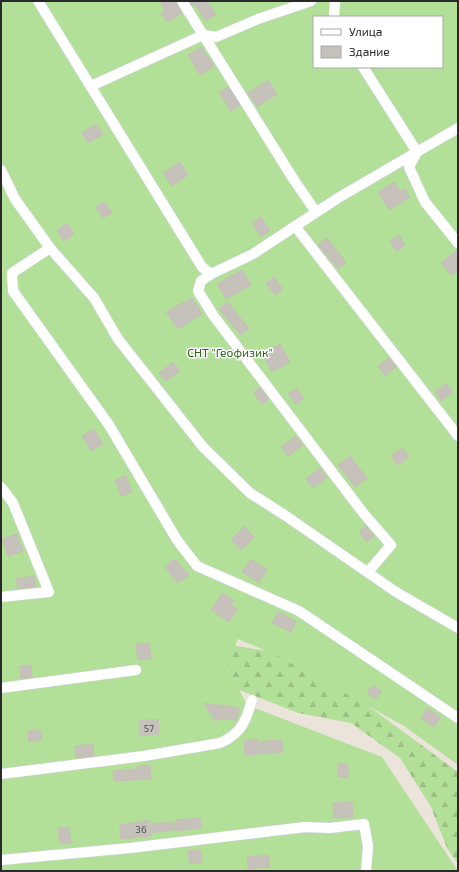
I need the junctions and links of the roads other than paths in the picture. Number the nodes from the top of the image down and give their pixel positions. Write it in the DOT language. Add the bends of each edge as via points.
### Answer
graph roads {
  1 [pos="38,1"];
  2 [pos="182,1"];
  3 [pos="311,1"];
  4 [pos="335,1"];
  5 [pos="334,16"];
  6 [pos="203,36"];
  7 [pos="364,68"];
  8 [pos="91,86"];
  9 [pos="458,128"];
  10 [pos="417,152"];
  11 [pos="1,170"];
  12 [pos="316,212"];
  13 [pos="295,226"];
  14 [pos="458,243"];
  15 [pos="50,248"];
  16 [pos="211,274"];
  17 [pos="458,436"];
  18 [pos="1,487"];
  19 [pos="368,572"];
  20 [pos="1,597"];
  21 [pos="458,628"];
  22 [pos="136,670"];
  23 [pos="1,688"];
  24 [pos="252,700"];
  25 [pos="458,718"];
  26 [pos="1,774"];
  27 [pos="1,860"];
  28 [pos="366,871"];
  1 -- 8 [label="street"];
  2 -- 6 [label="street"];
  3 -- 6 [label="street" via="216,37"];
  4 -- 5 [label="street"];
  6 -- 8 [label="street"];
  6 -- 12 [label="street"];
  7 -- 10 [label="street"];
  8 -- 16 [label="street" via="202,267"];
  9 -- 10 [label="street"];
  10 -- 12 [label="street"];
  10 -- 14 [label="street" via="409,167 426,202"];
  11 -- 15 [label="street" via="15,199"];
  12 -- 13 [label="street"];
  13 -- 16 [label="street" via="253,254"];
  13 -- 17 [label="street"];
  15 -- 19 [label="street" via="94,298 118,339 203,447 250,493"];
  15 -- 25 [label="street" via="12,273 13,292 109,425 177,540 197,566 299,611"];
  16 -- 19 [label="street" via="201,281 198,291 213,315 364,514 391,545"];
  18 -- 20 [label="street" via="12,503 49,592"];
  19 -- 21 [label="street" via="396,592"];
  22 -- 23 [label="street"];
  24 -- 26 [label="street" via="245,722 231,739 220,744"];
  27 -- 28 [label="street" via="305,827 330,828 364,824 368,846"];
}
